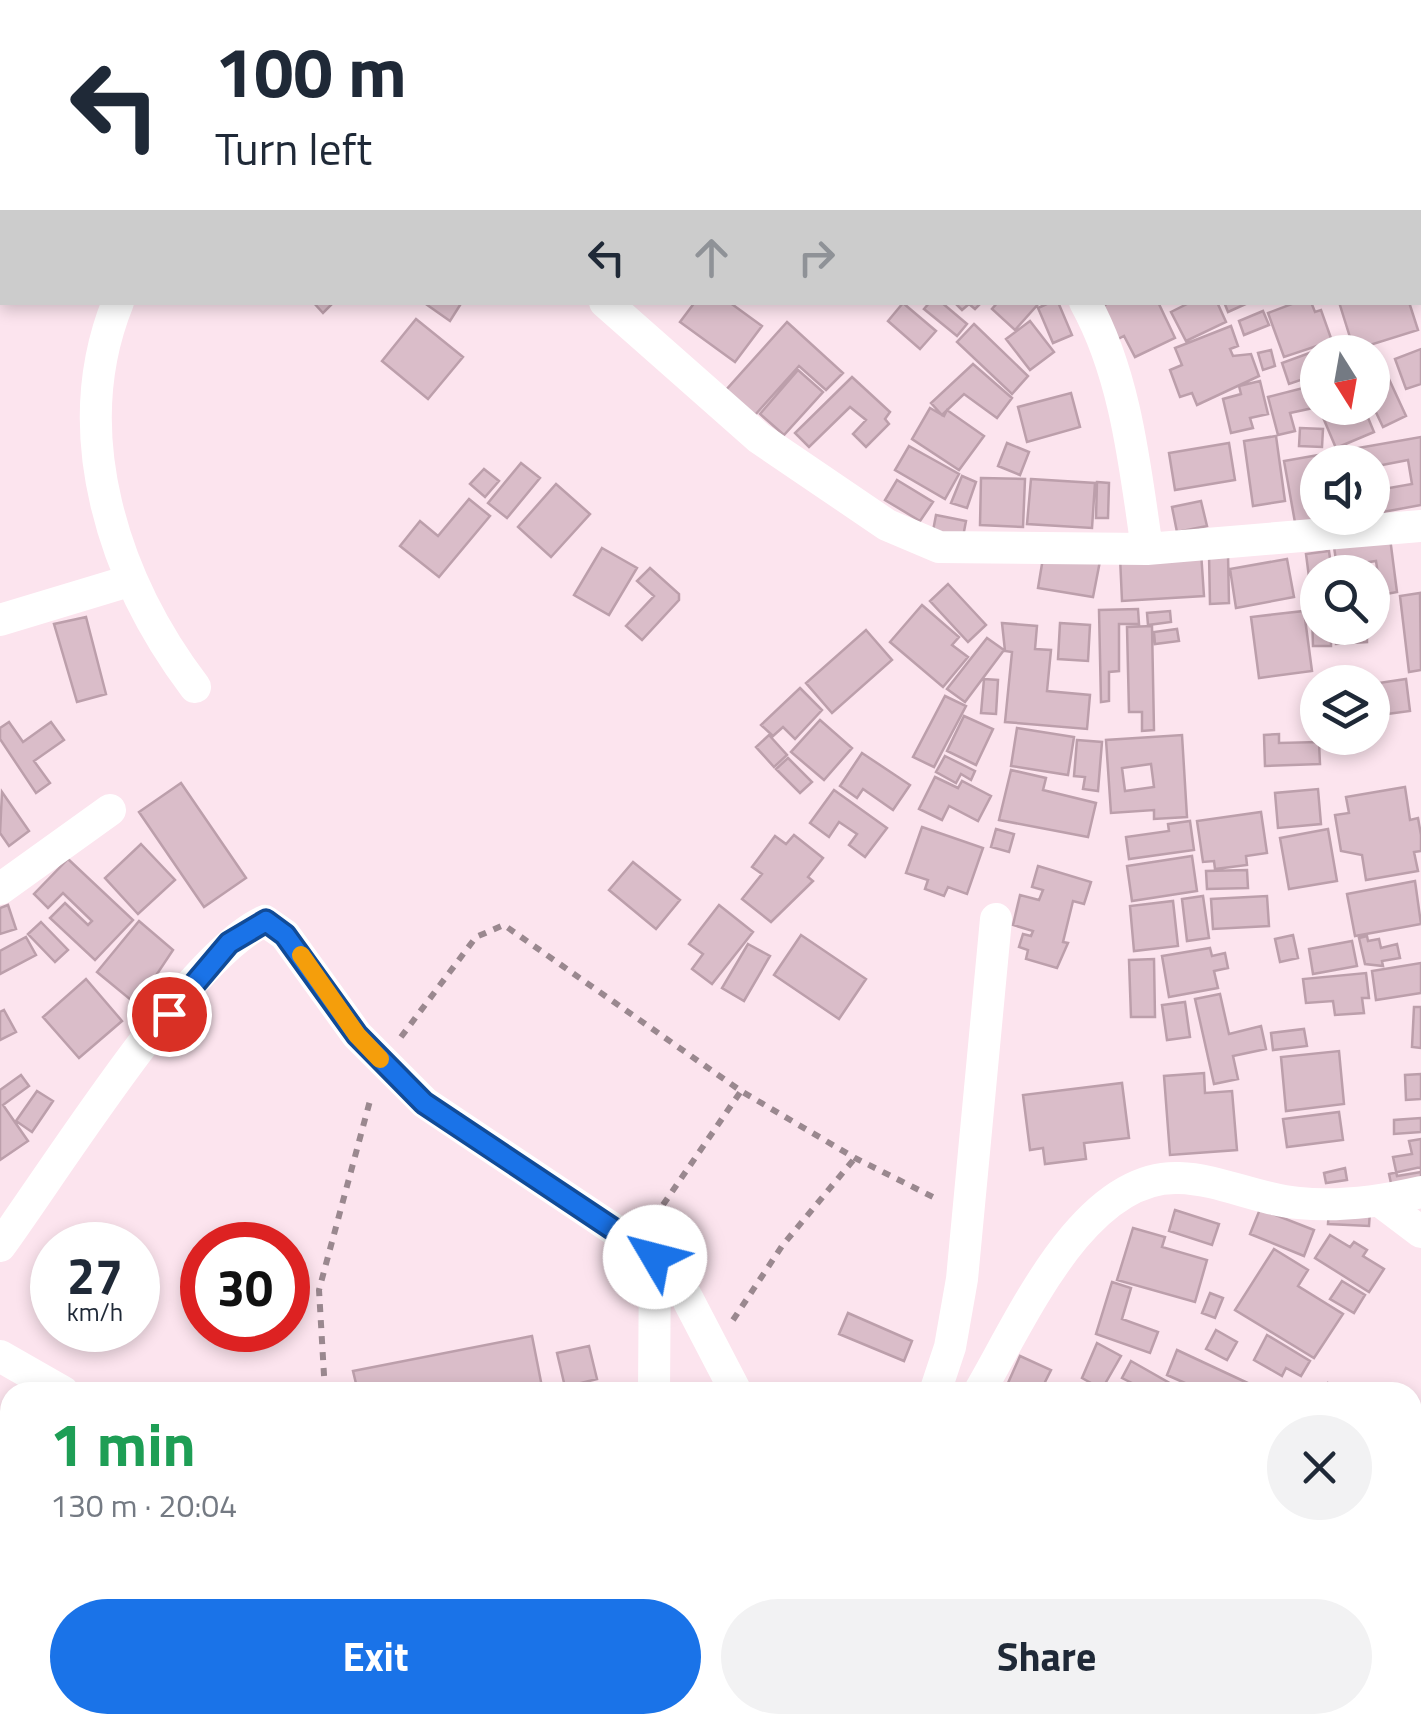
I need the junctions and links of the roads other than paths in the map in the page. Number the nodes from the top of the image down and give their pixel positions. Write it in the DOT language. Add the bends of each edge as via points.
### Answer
graph roads {
  1 [pos="117,305"];
  2 [pos="608,305"];
  3 [pos="1087,305"];
  4 [pos="1421,526"];
  5 [pos="1147,549"];
  6 [pos="129,581"];
  7 [pos="0,620"];
  8 [pos="195,686"];
  9 [pos="110,810"];
  10 [pos="0,889"];
  11 [pos="996,919"];
  12 [pos="1421,1192"];
  13 [pos="1380,1201"];
  14 [pos="1421,1232"];
  15 [pos="0,1246"];
  16 [pos="645,1250"];
  17 [pos="0,1356"];
  18 [pos="46,1382"];
  19 [pos="653,1382"];
  20 [pos="731,1382"];
  21 [pos="938,1382"];
  22 [pos="985,1382"];
  1 -- 6 [label="street" via="98,372 95,420 98,460"];
  2 -- 5 [label="street" via="758,438 911,538 963,550"];
  3 -- 5 [label="street" via="1125,413"];
  4 -- 5 [label="street"];
  6 -- 7 [label="street"];
  6 -- 8 [label="street" via="158,638"];
  9 -- 10 [label="street"];
  11 -- 21 [label="street" via="968,1214 950,1347"];
  12 -- 13 [label="street"];
  13 -- 14 [label="street"];
  13 -- 22 [label="street" via="1299,1204 1177,1178 1138,1187 1104,1204 1075,1235"];
  15 -- 16 [label="street" via="190,988 246,929 266,921 285,935 357,1035 424,1103"];
  16 -- 19 [label="street"];
  16 -- 20 [label="street" via="684,1292"];
  17 -- 18 [label="street"];
}
